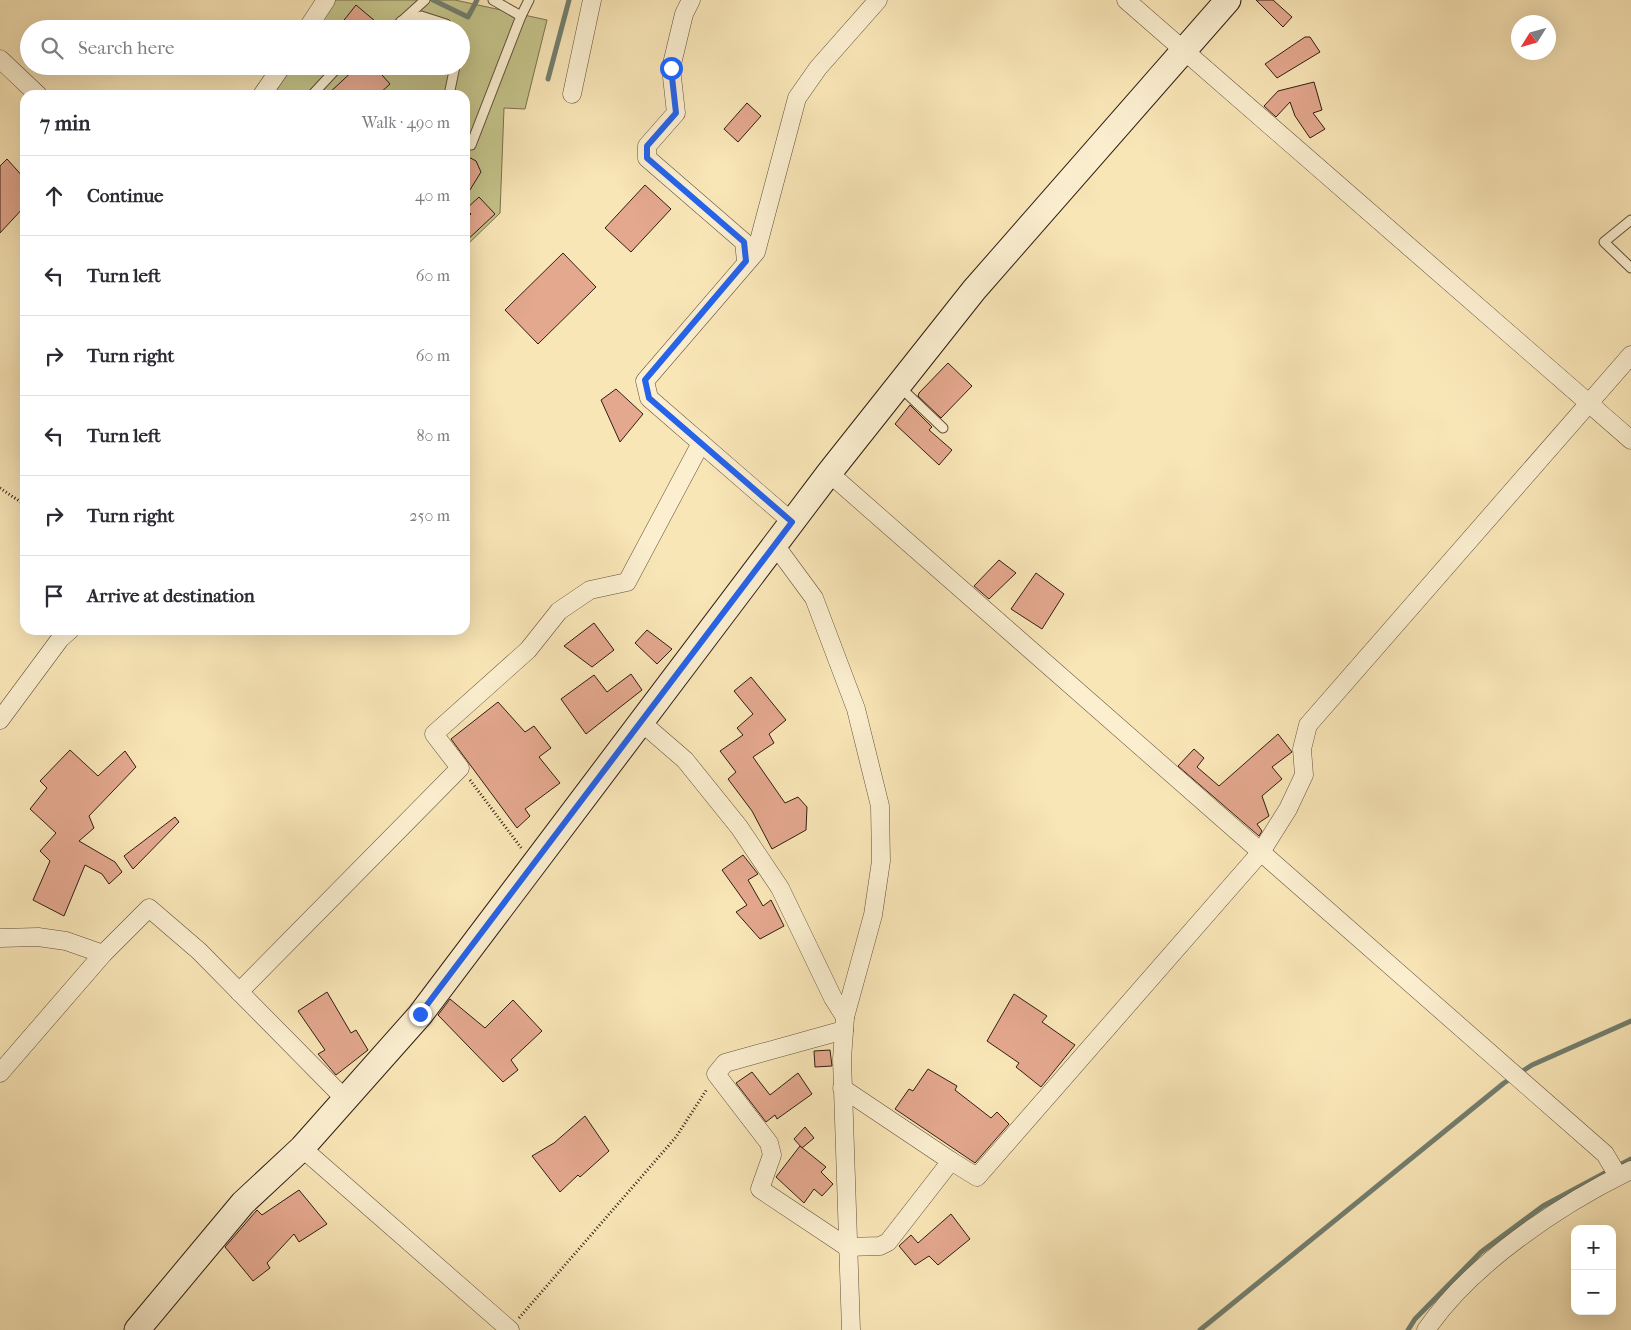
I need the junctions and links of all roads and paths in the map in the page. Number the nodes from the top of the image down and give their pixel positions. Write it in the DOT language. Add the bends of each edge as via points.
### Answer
graph roads {
  1 [pos="326,0"];
  2 [pos="425,0"];
  3 [pos="493,0"];
  4 [pos="529,0"];
  5 [pos="592,0"];
  6 [pos="690,0"];
  7 [pos="878,0"];
  8 [pos="1126,0"];
  9 [pos="1228,0"];
  10 [pos="521,16"];
  11 [pos="313,20"];
  12 [pos="402,20"];
  13 [pos="405,20"];
  14 [pos="434,20"];
  15 [pos="1183,52"];
  16 [pos="0,58"];
  17 [pos="276,75"];
  18 [pos="331,75"];
  19 [pos="453,75"];
  20 [pos="33,90"];
  21 [pos="265,90"];
  22 [pos="317,90"];
  23 [pos="450,90"];
  24 [pos="572,94"];
  25 [pos="470,145"];
  26 [pos="1631,220"];
  27 [pos="746,261"];
  28 [pos="1631,268"];
  29 [pos="1631,355"];
  30 [pos="898,386"];
  31 [pos="1589,403"];
  32 [pos="943,428"];
  33 [pos="1631,440"];
  34 [pos="701,443"];
  35 [pos="829,472"];
  36 [pos="0,488"];
  37 [pos="20,502"];
  38 [pos="792,522"];
  39 [pos="775,545"];
  40 [pos="64,635"];
  41 [pos="0,720"];
  42 [pos="641,722"];
  43 [pos="460,768"];
  44 [pos="1262,852"];
  45 [pos="534,864"];
  46 [pos="0,938"];
  47 [pos="103,954"];
  48 [pos="239,992"];
  49 [pos="845,1023"];
  50 [pos="0,1073"];
  51 [pos="716,1074"];
  52 [pos="842,1088"];
  53 [pos="346,1100"];
  54 [pos="302,1148"];
  55 [pos="951,1161"];
  56 [pos="1625,1173"];
  57 [pos="847,1247"];
  58 [pos="137,1330"];
  59 [pos="510,1330"];
  60 [pos="851,1330"];
  61 [pos="1426,1330"];
  1 -- 11 [label="street"];
  2 -- 12 [label="lane"];
  3 -- 10 [label="lane"];
  4 -- 10 [label="lane"];
  5 -- 24 [label="street"];
  6 -- 27 [label="street" via="671,68 676,113 647,146 647,158 744,242"];
  7 -- 27 [label="street" via="818,68 797,98 756,252"];
  8 -- 15 [label="street"];
  9 -- 15 [label="street"];
  10 -- 25 [label="lane"];
  13 -- 14 [label="lane" via="421,16"];
  15 -- 30 [label="street" via="974,290"];
  15 -- 31 [label="street"];
  16 -- 20 [label="street"];
  17 -- 21 [label="street"];
  18 -- 22 [label="lane"];
  19 -- 23 [label="lane"];
  26 -- 28 [label="lane" via="1604,242"];
  27 -- 34 [label="street" via="645,380 649,398"];
  29 -- 31 [label="street"];
  30 -- 32 [label="lane"];
  30 -- 35 [label="street"];
  31 -- 33 [label="street"];
  31 -- 44 [label="street" via="1308,725 1302,749 1304,775"];
  34 -- 38 [label="street"];
  34 -- 43 [label="street" via="627,582 590,590 559,611 528,650 434,734"];
  35 -- 38 [label="street"];
  35 -- 44 [label="street"];
  36 -- 37 [label="path"];
  38 -- 39 [label="street"];
  39 -- 42 [label="street"];
  39 -- 49 [label="street" via="814,598 856,709 880,806 881,861 874,906"];
  40 -- 41 [label="street"];
  42 -- 45 [label="street"];
  42 -- 49 [label="street" via="685,760 739,827 780,888"];
  43 -- 45 [label="path"];
  43 -- 48 [label="street"];
  44 -- 55 [label="street" via="977,1177"];
  44 -- 56 [label="street"];
  45 -- 53 [label="street" via="420,1014"];
  46 -- 47 [label="street" via="38,937 66,941"];
  47 -- 48 [label="street" via="149,908 199,951"];
  47 -- 50 [label="street"];
  48 -- 53 [label="street"];
  49 -- 51 [label="street" via="725,1063"];
  49 -- 52 [label="street"];
  51 -- 57 [label="street" via="769,1143 772,1155 760,1189"];
  51 -- 59 [label="path" via="676,1137"];
  52 -- 55 [label="street"];
  52 -- 57 [label="street"];
  53 -- 54 [label="street"];
  54 -- 58 [label="street" via="243,1203"];
  54 -- 59 [label="street"];
  55 -- 57 [label="street" via="888,1242 880,1246"];
  56 -- 61 [label="street" via="1544,1221 1497,1257 1464,1284"];
  57 -- 60 [label="street"];
}
